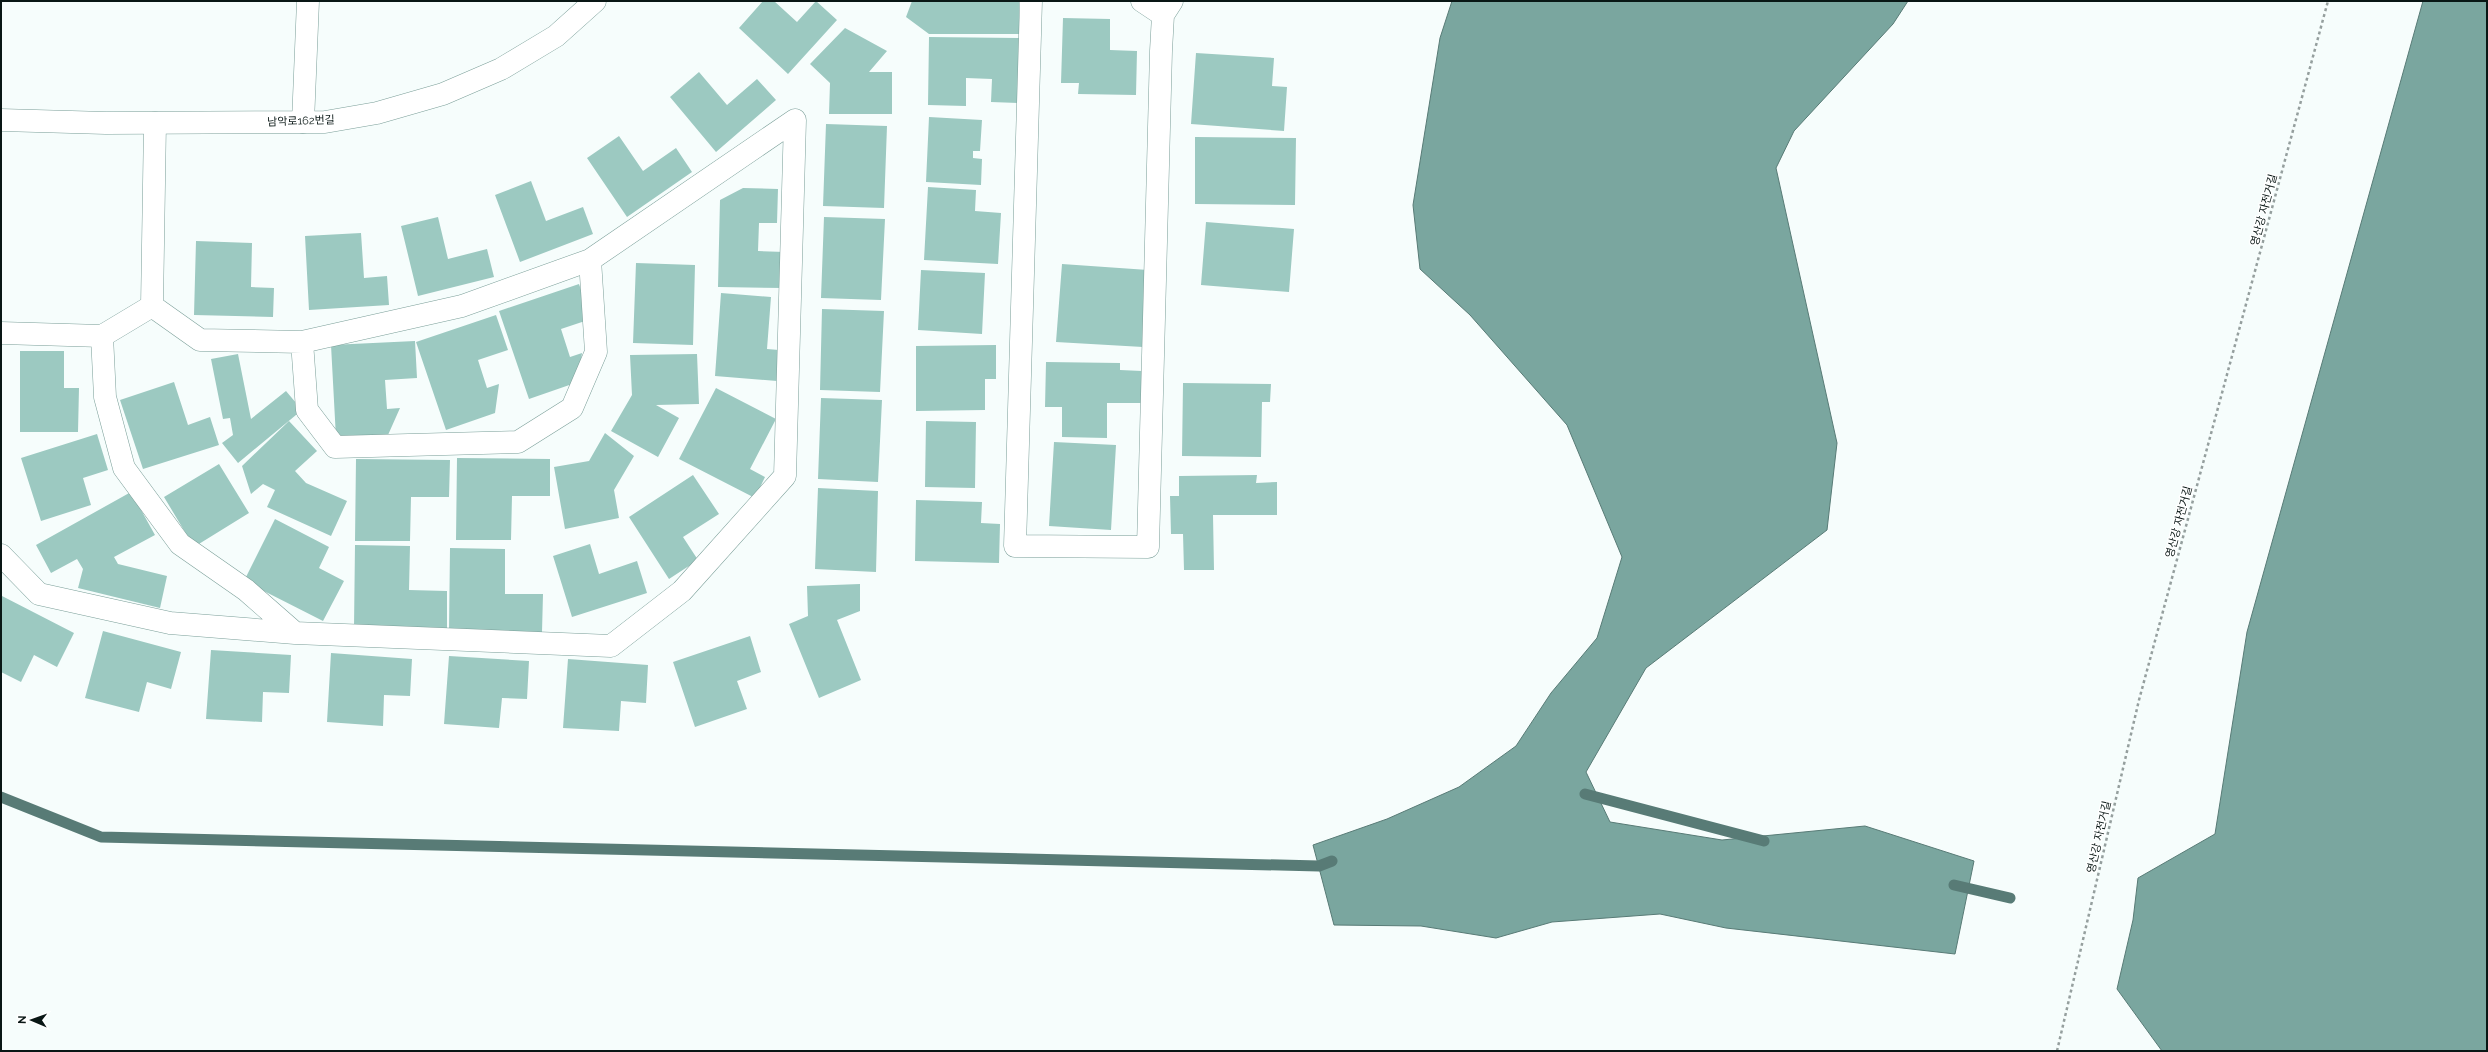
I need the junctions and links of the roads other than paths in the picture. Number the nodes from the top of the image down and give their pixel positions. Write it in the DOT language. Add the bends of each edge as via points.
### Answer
graph roads {
  1 [pos="308,1"];
  2 [pos="594,1"];
  3 [pos="1031,1"];
  4 [pos="1142,1"];
  5 [pos="1168,8"];
  6 [pos="1,120"];
  7 [pos="303,122"];
  8 [pos="154,123"];
  9 [pos="590,260"];
  10 [pos="152,306"];
  11 [pos="1,333"];
  12 [pos="102,336"];
  13 [pos="302,342"];
  14 [pos="1,555"];
  15 [pos="295,633"];
  1 -- 7 [label="street"];
  2 -- 7 [label="street, 남악로162번길" via="556,36 501,69 443,94 377,113 325,122"];
  3 -- 5 [label="street" via="1016,546 1148,548"];
  4 -- 5 [label="street"];
  6 -- 8 [label="street, 남악로162번길"];
  7 -- 8 [label="street, 남악로162번길"];
  8 -- 10 [label="street"];
  9 -- 13 [label="street" via="462,306"];
  9 -- 13 [label="street" via="596,352 572,408 518,442 335,447 307,410"];
  9 -- 15 [label="street" via="795,120 785,476 682,591 611,646"];
  10 -- 12 [label="street"];
  10 -- 13 [label="street" via="200,340"];
  11 -- 12 [label="street"];
  12 -- 15 [label="street" via="105,398 124,468 180,544 246,590"];
  14 -- 15 [label="street" via="39,594 170,623"];
}
